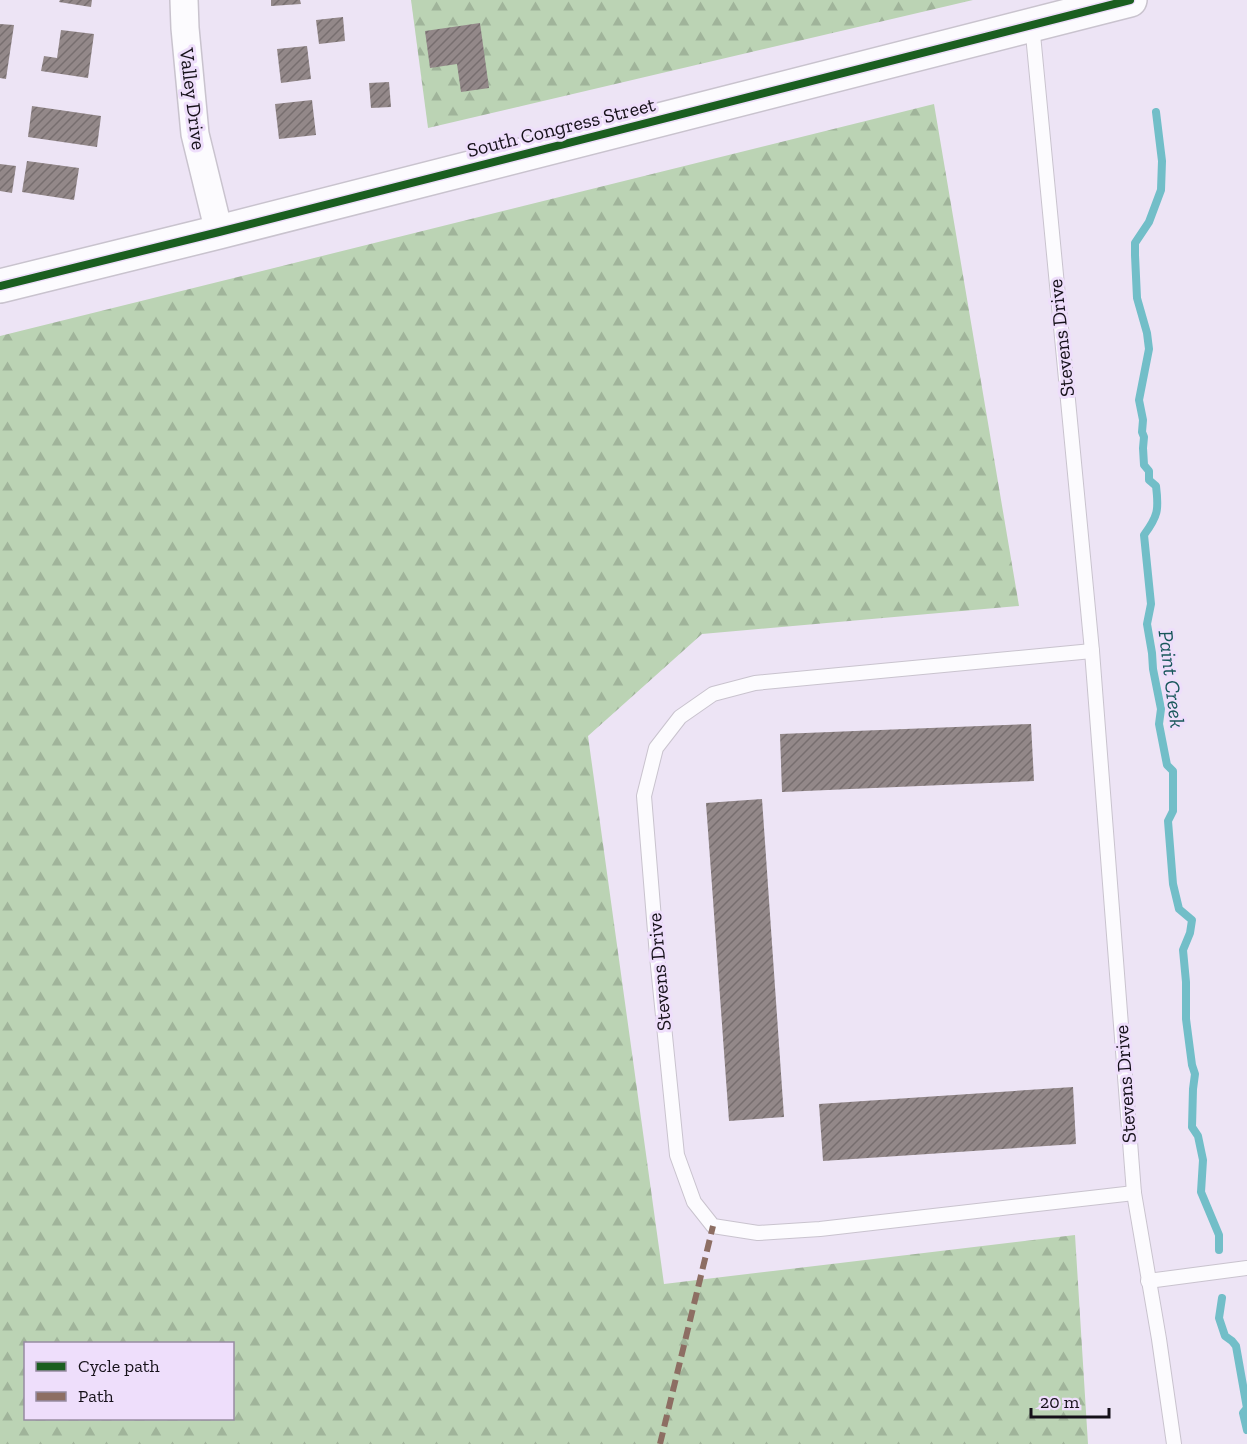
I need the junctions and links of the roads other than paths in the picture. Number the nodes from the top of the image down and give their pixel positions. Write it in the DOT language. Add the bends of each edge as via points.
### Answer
graph roads {
  1 [pos="184,0"];
  2 [pos="1130,0"];
  3 [pos="1032,24"];
  4 [pos="219,232"];
  5 [pos="0,272"];
  6 [pos="34,277"];
  7 [pos="0,286"];
  8 [pos="1092,651"];
  9 [pos="1134,1193"];
  10 [pos="1247,1268"];
  11 [pos="1148,1281"];
  12 [pos="1174,1444"];
  1 -- 4 [label="street, Valley Drive" via="195,134"];
  2 -- 3 [label="street, South Congress Street"];
  3 -- 4 [label="street, South Congress Street"];
  3 -- 8 [label="lane, Stevens Drive"];
  4 -- 6 [label="street, South Congress Street"];
  5 -- 6 [label="street"];
  6 -- 7 [label="street, South Congress Street"];
  8 -- 9 [label="lane, Stevens Drive"];
  8 -- 9 [label="lane, Stevens Drive" via="754,683 713,694 680,717 656,748 644,796 677,1155 694,1202 713,1226 758,1233 820,1229"];
  9 -- 11 [label="lane, Stevens Drive"];
  10 -- 11 [label="lane"];
  11 -- 12 [label="lane, Stevens Drive"];
}
